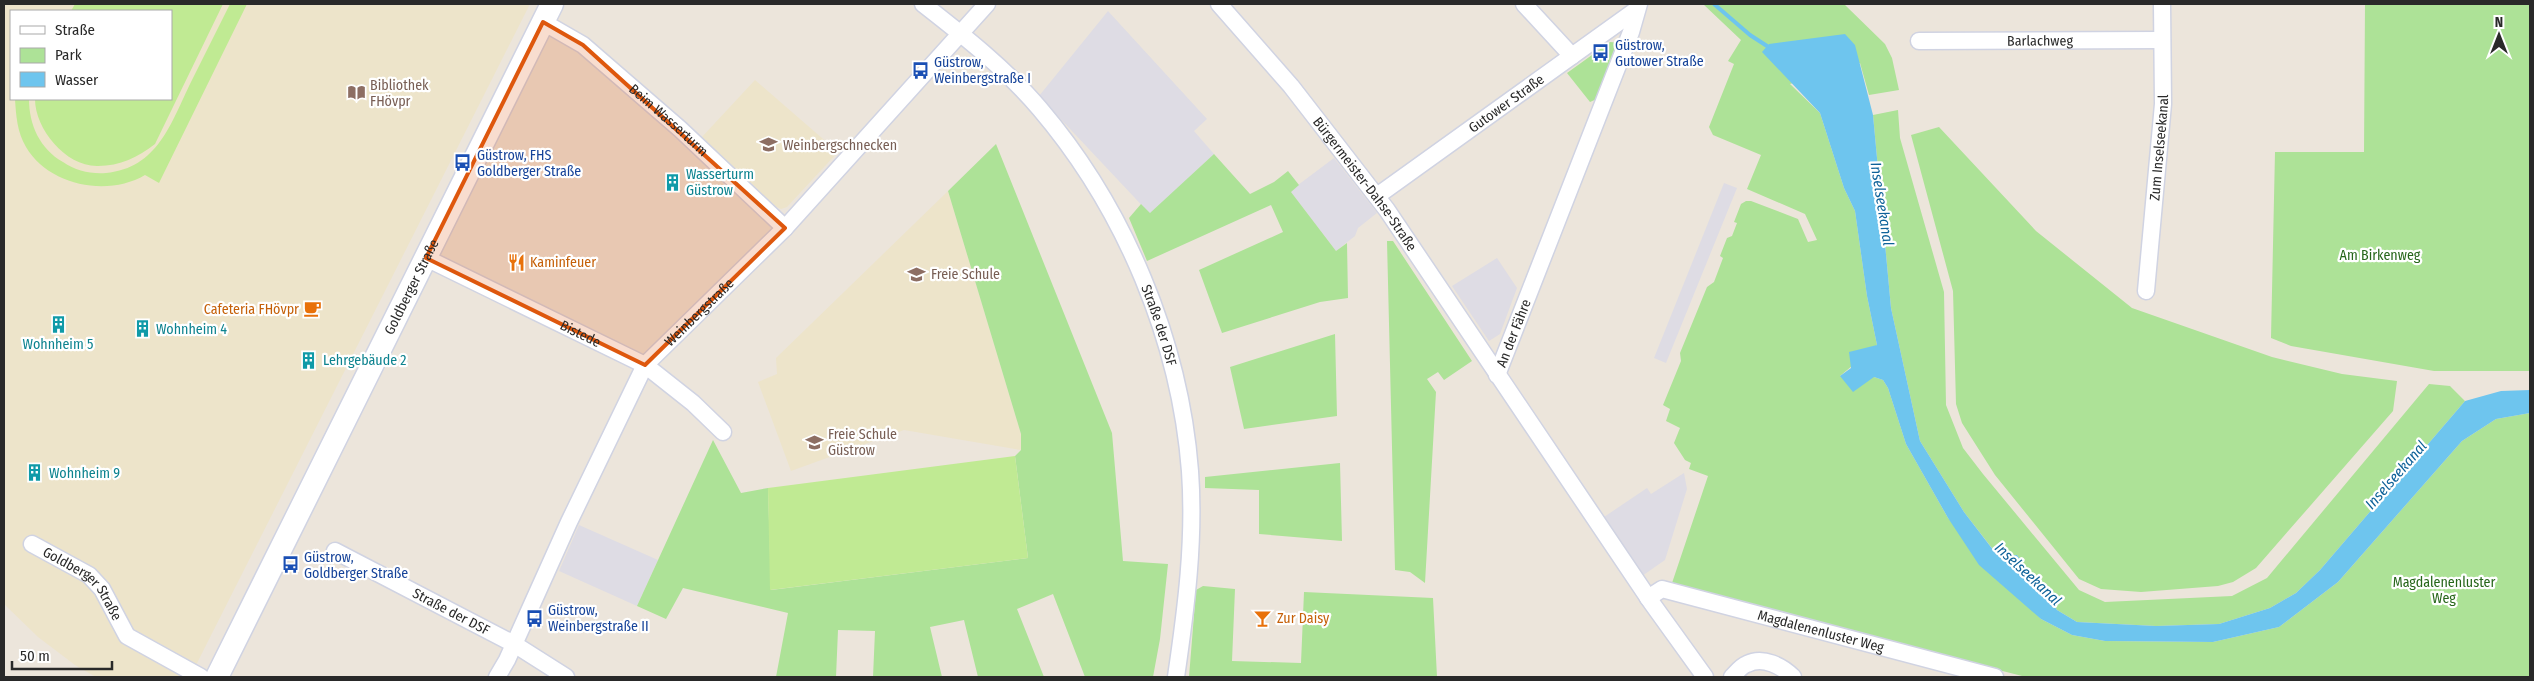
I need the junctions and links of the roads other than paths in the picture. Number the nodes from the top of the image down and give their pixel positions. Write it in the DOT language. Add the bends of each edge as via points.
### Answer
graph roads {
  1 [pos="924,4"];
  2 [pos="988,4"];
  3 [pos="1219,4"];
  4 [pos="1524,4"];
  5 [pos="2162,4"];
  6 [pos="1638,7"];
  7 [pos="548,13"];
  8 [pos="962,35"];
  9 [pos="2162,40"];
  10 [pos="1919,41"];
  11 [pos="1572,56"];
  12 [pos="1377,196"];
  13 [pos="785,228"];
  14 [pos="426,258"];
  15 [pos="2146,291"];
  16 [pos="645,365"];
  17 [pos="1497,375"];
  18 [pos="723,432"];
  19 [pos="32,544"];
  20 [pos="335,551"];
  21 [pos="1648,598"];
  22 [pos="514,644"];
  23 [pos="201,677"];
  24 [pos="216,677"];
  25 [pos="497,677"];
  26 [pos="566,677"];
  27 [pos="1176,677"];
  28 [pos="1705,677"];
  29 [pos="1732,677"];
  30 [pos="1793,677"];
  31 [pos="1995,677"];
  1 -- 8 [label="street, Straße der DSF"];
  2 -- 8 [label="street, Weinbergstraße"];
  3 -- 12 [label="street, Bürgermeister-Dahse-Straße" via="1292,86"];
  4 -- 11 [label="street"];
  5 -- 9 [label="street, Zum Inselseekanal"];
  6 -- 11 [label="street, Gutower Straße"];
  6 -- 17 [label="street, An der Fähre"];
  7 -- 13 [label="street, Beim Wasserturm"];
  7 -- 14 [label="main road, Goldberger Straße"];
  8 -- 13 [label="street, Weinbergstraße"];
  8 -- 27 [label="street, Straße der DSF" via="1039,108 1082,164 1123,236 1156,313 1183,415 1190,473 1190,543"];
  9 -- 10 [label="street, Barlachweg"];
  9 -- 15 [label="street, Zum Inselseekanal" via="2163,104"];
  11 -- 12 [label="street, Gutower Straße"];
  12 -- 17 [label="street, Bürgermeister-Dahse-Straße"];
  13 -- 16 [label="street, Weinbergstraße"];
  14 -- 16 [label="street, Bistede"];
  14 -- 24 [label="main road, Goldberger Straße"];
  16 -- 18 [label="street, Bistede" via="694,403"];
  16 -- 22 [label="street, Weinbergstraße"];
  17 -- 21 [label="street, An der Fähre"];
  19 -- 23 [label="street, Goldberger Straße" via="89,575 102,589 128,636"];
  20 -- 22 [label="street, Straße der DSF"];
  21 -- 28 [label="street, An der Fähre"];
  21 -- 31 [label="street, Magdalenenluster Weg" via="1662,589"];
  22 -- 25 [label="street, Weinbergstraße"];
  22 -- 26 [label="street, Straße der DSF"];
  29 -- 30 [label="street" via="1747,664 1768,661"];
}
